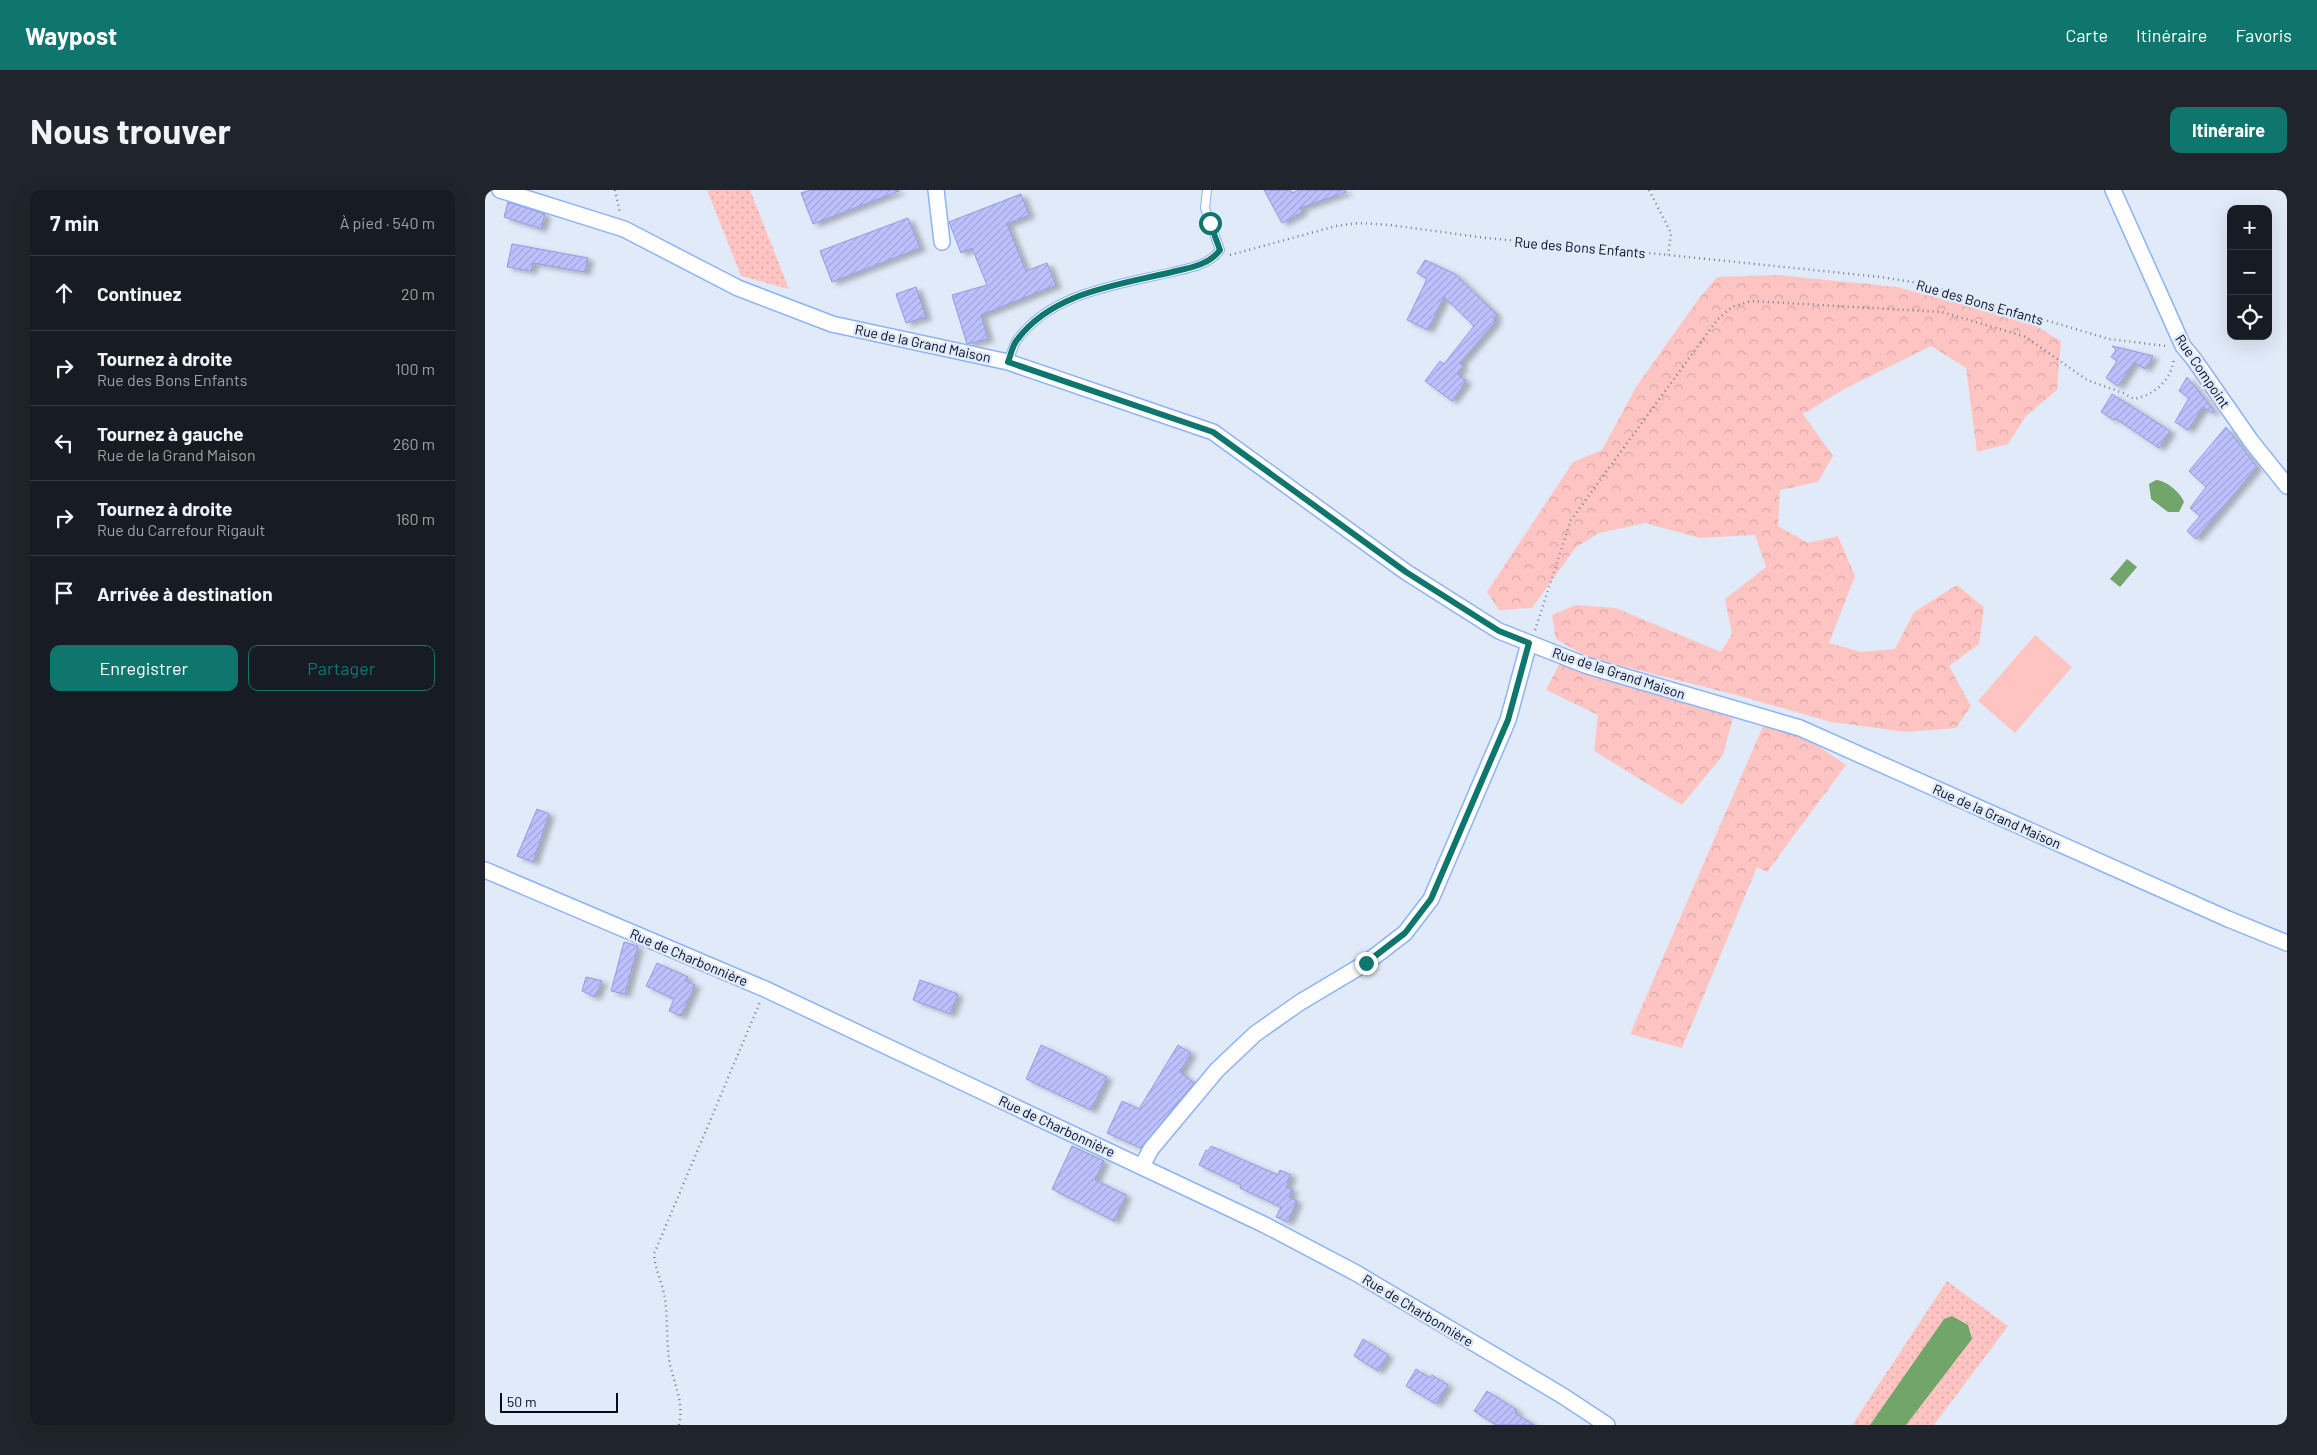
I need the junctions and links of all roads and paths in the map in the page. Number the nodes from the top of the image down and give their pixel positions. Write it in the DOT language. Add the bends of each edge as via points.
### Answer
graph roads {
  1 [pos="500,190"];
  2 [pos="615,190"];
  3 [pos="936,190"];
  4 [pos="1207,190"];
  5 [pos="1649,190"];
  6 [pos="2113,190"];
  7 [pos="624,229"];
  8 [pos="942,242"];
  9 [pos="1668,255"];
  10 [pos="1214,257"];
  11 [pos="2179,347"];
  12 [pos="1008,362"];
  13 [pos="2287,486"];
  14 [pos="1532,637"];
  15 [pos="485,870"];
  16 [pos="2287,943"];
  17 [pos="765,989"];
  18 [pos="1142,1166"];
  19 [pos="679,1425"];
  20 [pos="1607,1425"];
  1 -- 7 [label="street, Rue de la Grand Maison"];
  2 -- 7 [label="path"];
  3 -- 8 [label="street"];
  4 -- 10 [label="lane" via="1205,208 1220,250"];
  5 -- 9 [label="path" via="1671,234"];
  6 -- 11 [label="street, Rue Compoint"];
  7 -- 12 [label="street, Rue de la Grand Maison" via="738,288 832,324"];
  9 -- 10 [label="path, Rue des Bons Enfants" via="1359,223"];
  9 -- 11 [label="path, Rue des Bons Enfants" via="1924,284 2109,339"];
  10 -- 12 [label="lane" via="1185,269 1063,302 1031,325 1016,341"];
  11 -- 13 [label="street, Rue Compoint" via="2193,358"];
  11 -- 14 [label="path" via="2161,387 2146,397 2134,399 2087,380 2025,337 1942,312 1751,300 1732,307 1717,320 1571,520"];
  12 -- 14 [label="street, Rue de la Grand Maison" via="1213,432 1406,572 1499,631"];
  14 -- 16 [label="street, Rue de la Grand Maison" via="1585,665 1800,728"];
  14 -- 18 [label="street" via="1508,720 1431,899 1405,933 1366,963 1255,1034 1217,1070 1151,1149"];
  15 -- 17 [label="street, Rue de Charbonnière"];
  17 -- 18 [label="street, Rue de Charbonnière"];
  17 -- 19 [label="path" via="653,1254 665,1297 670,1364 682,1413"];
  18 -- 20 [label="street, Rue de Charbonnière" via="1356,1273"];
}
